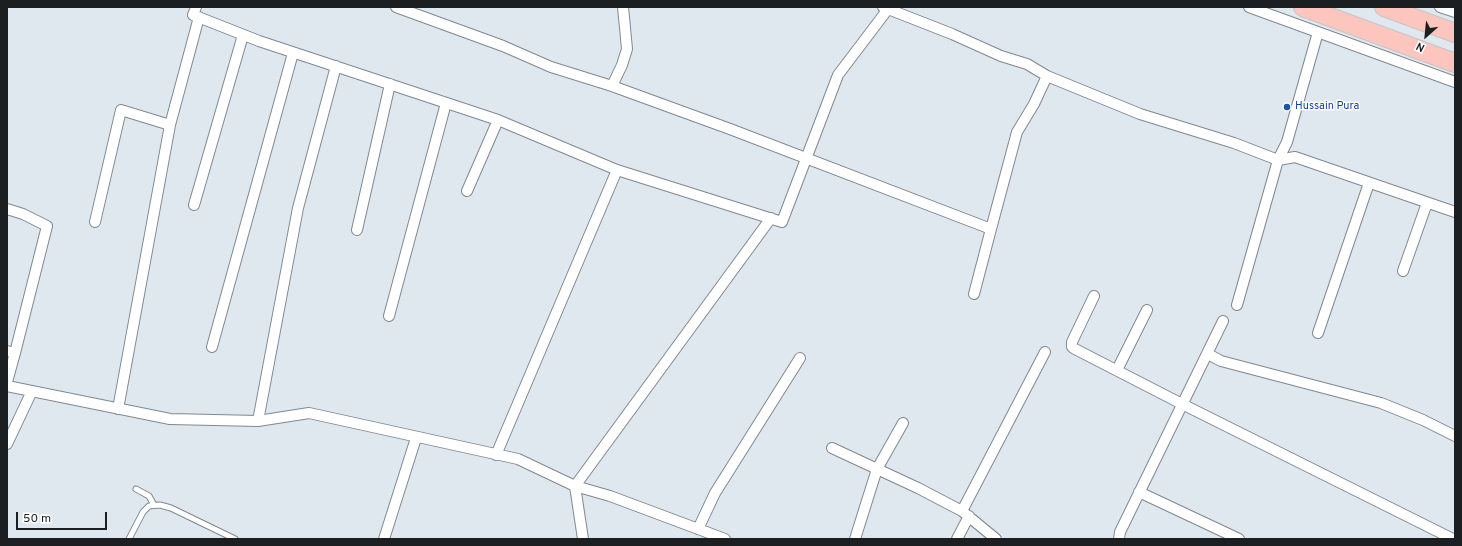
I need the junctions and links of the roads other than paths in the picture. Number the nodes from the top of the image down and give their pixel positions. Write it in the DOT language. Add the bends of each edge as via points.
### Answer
graph roads {
  1 [pos="396,7"];
  2 [pos="623,7"];
  3 [pos="1249,7"];
  4 [pos="1303,7"];
  5 [pos="1384,7"];
  6 [pos="1440,7"];
  7 [pos="886,8"];
  8 [pos="198,12"];
  9 [pos="1455,12"];
  10 [pos="1318,32"];
  11 [pos="1455,33"];
  12 [pos="243,35"];
  13 [pos="293,53"];
  14 [pos="1455,63"];
  15 [pos="336,66"];
  16 [pos="1047,76"];
  17 [pos="1455,82"];
  18 [pos="390,84"];
  19 [pos="612,86"];
  20 [pos="446,103"];
  21 [pos="498,120"];
  22 [pos="170,125"];
  23 [pos="806,158"];
  24 [pos="1278,160"];
  25 [pos="617,170"];
  26 [pos="1369,183"];
  27 [pos="467,191"];
  28 [pos="1427,203"];
  29 [pos="194,205"];
  30 [pos="7,209"];
  31 [pos="1455,212"];
  32 [pos="771,218"];
  33 [pos="95,222"];
  34 [pos="991,228"];
  35 [pos="357,230"];
  36 [pos="1403,271"];
  37 [pos="974,294"];
  38 [pos="1094,296"];
  39 [pos="1237,305"];
  40 [pos="1147,310"];
  41 [pos="388,316"];
  42 [pos="1223,321"];
  43 [pos="1318,333"];
  44 [pos="212,347"];
  45 [pos="11,352"];
  46 [pos="1045,352"];
  47 [pos="1208,354"];
  48 [pos="800,358"];
  49 [pos="1117,370"];
  50 [pos="7,382"];
  51 [pos="7,386"];
  52 [pos="32,391"];
  53 [pos="1182,404"];
  54 [pos="118,408"];
  55 [pos="258,421"];
  56 [pos="903,423"];
  57 [pos="1455,436"];
  58 [pos="416,438"];
  59 [pos="7,444"];
  60 [pos="832,448"];
  61 [pos="496,455"];
  62 [pos="877,469"];
  63 [pos="575,486"];
  64 [pos="136,489"];
  65 [pos="1139,492"];
  66 [pos="154,505"];
  67 [pos="966,514"];
  68 [pos="698,529"];
  69 [pos="130,539"];
  70 [pos="235,539"];
  71 [pos="384,539"];
  72 [pos="583,539"];
  73 [pos="725,539"];
  74 [pos="855,539"];
  75 [pos="957,539"];
  76 [pos="996,539"];
  77 [pos="1119,539"];
  78 [pos="1239,539"];
  79 [pos="1453,539"];
  1 -- 19 [label="street" via="503,46 550,67"];
  2 -- 19 [label="street" via="627,49"];
  3 -- 10 [label="street"];
  4 -- 14 [label="highway"];
  5 -- 11 [label="highway"];
  6 -- 9 [label="street"];
  7 -- 16 [label="street" via="1001,56 1028,64"];
  7 -- 23 [label="street" via="838,75"];
  8 -- 12 [label="street"];
  8 -- 22 [label="street"];
  10 -- 17 [label="street"];
  10 -- 24 [label="street" via="1287,142"];
  12 -- 13 [label="street"];
  12 -- 29 [label="street"];
  13 -- 15 [label="street"];
  13 -- 44 [label="street"];
  15 -- 18 [label="street"];
  15 -- 55 [label="street" via="298,208"];
  16 -- 24 [label="street" via="1140,114 1234,143"];
  16 -- 34 [label="street" via="1017,132"];
  18 -- 20 [label="street"];
  18 -- 35 [label="street"];
  19 -- 23 [label="street"];
  20 -- 21 [label="street"];
  20 -- 41 [label="street"];
  21 -- 25 [label="street"];
  21 -- 27 [label="street"];
  22 -- 33 [label="street" via="120,110"];
  22 -- 54 [label="street"];
  23 -- 32 [label="street" via="782,222"];
  23 -- 34 [label="street"];
  24 -- 26 [label="street" via="1296,157"];
  24 -- 39 [label="street"];
  25 -- 32 [label="street"];
  25 -- 61 [label="street"];
  26 -- 28 [label="street"];
  26 -- 43 [label="street"];
  28 -- 31 [label="street"];
  28 -- 36 [label="street"];
  30 -- 45 [label="street" via="47,226"];
  32 -- 63 [label="street"];
  34 -- 37 [label="street"];
  38 -- 49 [label="street" via="1072,347"];
  40 -- 49 [label="street"];
  42 -- 47 [label="street"];
  45 -- 50 [label="street"];
  46 -- 67 [label="street"];
  47 -- 53 [label="street"];
  47 -- 57 [label="street" via="1221,361 1381,402"];
  48 -- 68 [label="street" via="715,493"];
  49 -- 53 [label="street"];
  51 -- 52 [label="street"];
  52 -- 54 [label="street"];
  52 -- 59 [label="street"];
  53 -- 65 [label="street"];
  53 -- 79 [label="street"];
  54 -- 55 [label="street" via="170,419"];
  55 -- 58 [label="street" via="309,413"];
  56 -- 62 [label="street"];
  58 -- 61 [label="street"];
  58 -- 71 [label="street"];
  60 -- 62 [label="street"];
  61 -- 63 [label="street" via="518,459"];
  62 -- 67 [label="street"];
  62 -- 74 [label="street"];
  63 -- 68 [label="street" via="610,496"];
  63 -- 72 [label="street"];
  64 -- 66 [label="lane" via="149,496"];
  65 -- 77 [label="street"];
  65 -- 78 [label="street"];
  66 -- 69 [label="lane" via="143,512"];
  66 -- 70 [label="lane" via="171,508"];
  67 -- 75 [label="street"];
  67 -- 76 [label="street"];
  68 -- 73 [label="street"];
}
